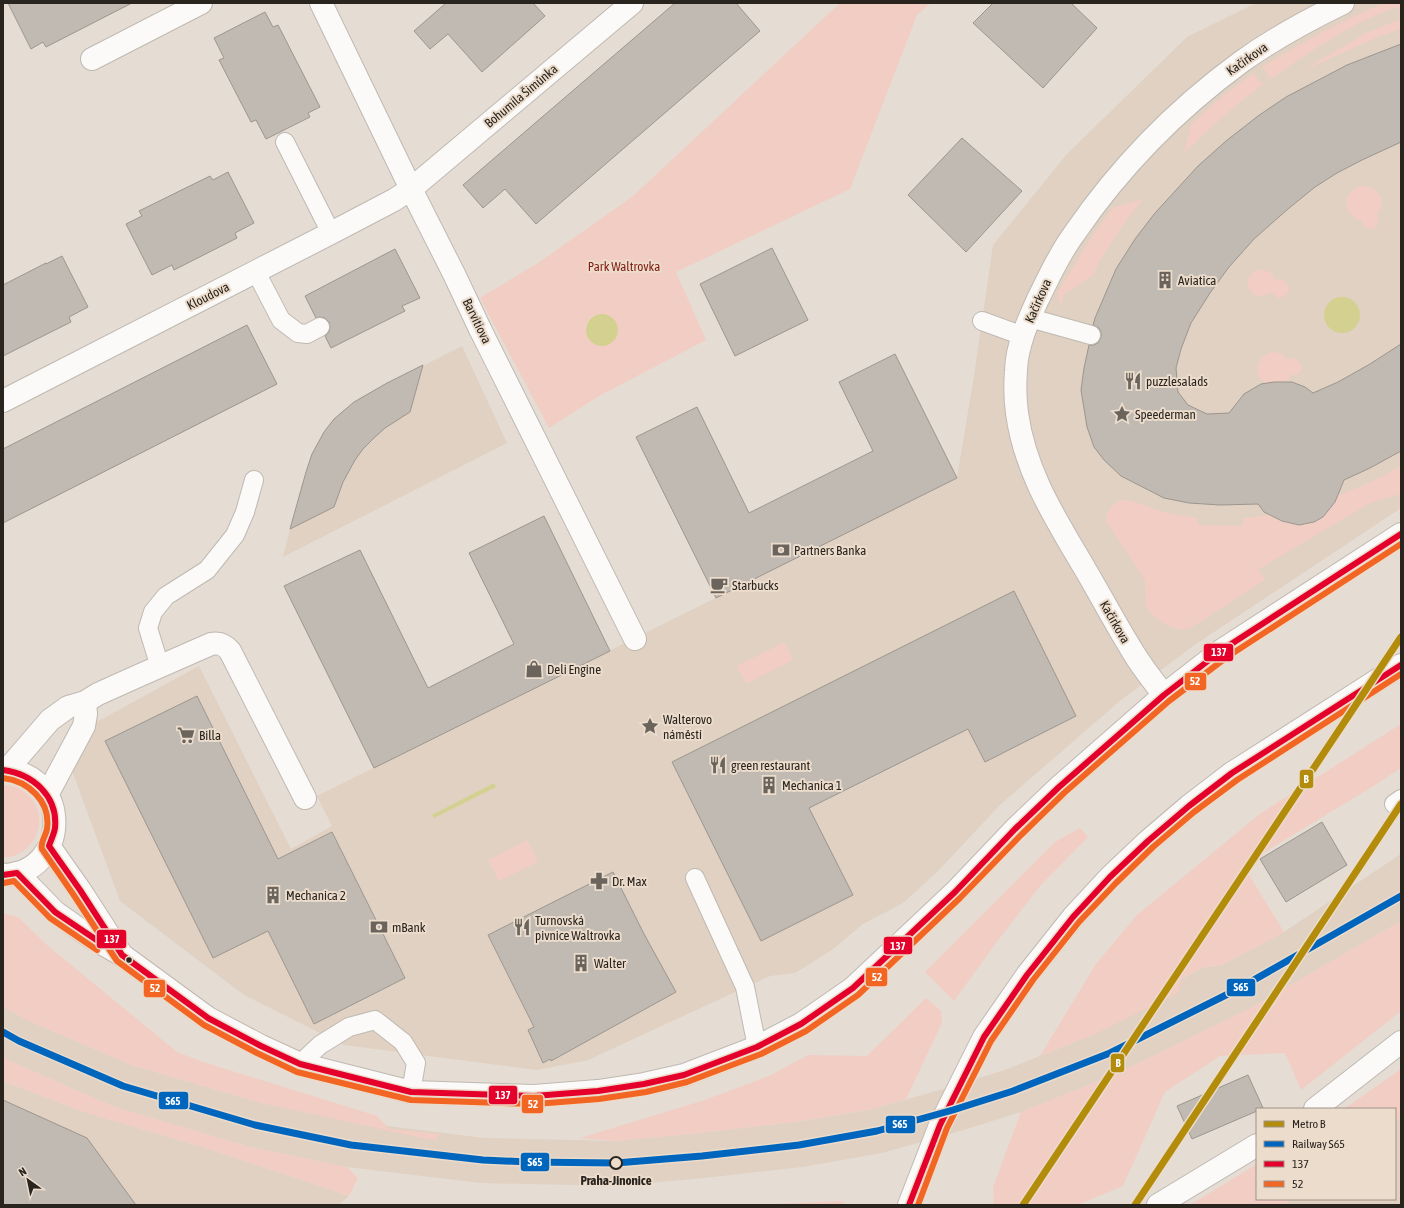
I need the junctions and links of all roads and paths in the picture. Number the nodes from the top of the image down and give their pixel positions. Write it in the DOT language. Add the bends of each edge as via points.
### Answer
graph roads {
  1 [pos="321,3"];
  2 [pos="632,3"];
  3 [pos="1343,3"];
  4 [pos="188,6"];
  5 [pos="92,59"];
  6 [pos="285,142"];
  7 [pos="411,190"];
  8 [pos="331,233"];
  9 [pos="256,272"];
  10 [pos="982,321"];
  11 [pos="320,327"];
  12 [pos="1026,327"];
  13 [pos="1091,335"];
  14 [pos="3,401"];
  15 [pos="254,480"];
  16 [pos="1401,534"];
  17 [pos="635,639"];
  18 [pos="1401,665"];
  19 [pos="160,667"];
  20 [pos="1164,695"];
  21 [pos="85,702"];
  22 [pos="5,770"];
  23 [pos="47,795"];
  24 [pos="306,798"];
  25 [pos="49,846"];
  26 [pos="10,874"];
  27 [pos="695,878"];
  28 [pos="122,955"];
  29 [pos="1401,1042"];
  30 [pos="757,1047"];
  31 [pos="300,1064"];
  32 [pos="411,1092"];
  33 [pos="1316,1108"];
  34 [pos="1256,1146"];
  35 [pos="909,1205"];
  36 [pos="1158,1205"];
  1 -- 7 [label="street, Barvitiova"];
  2 -- 7 [label="street, Bohumila Šimůnka"];
  3 -- 12 [label="street, Kačírkova" via="1303,23 1248,58 1205,90 1171,121 1114,182 1073,235 1052,270"];
  4 -- 5 [label="street"];
  6 -- 8 [label="lane"];
  7 -- 8 [label="street, Kloudova"];
  7 -- 17 [label="street, Barvitiova"];
  8 -- 9 [label="street, Kloudova"];
  9 -- 11 [label="lane" via="281,320 298,333 307,334"];
  9 -- 14 [label="street, Kloudova"];
  10 -- 12 [label="lane"];
  12 -- 13 [label="lane"];
  12 -- 20 [label="street, Kačírkova" via="1016,368 1017,412 1026,456 1034,478 1130,647"];
  15 -- 19 [label="lane" via="235,535 207,570 166,596 153,612 148,628"];
  16 -- 20 [label="street" via="1222,650"];
  18 -- 35 [label="street" via="1232,773 1148,841 1073,917 1027,975 984,1037 940,1125"];
  19 -- 21 [label="street"];
  19 -- 24 [label="street" via="217,642 227,647"];
  20 -- 30 [label="street" via="1059,787 955,892 852,988 800,1024"];
  21 -- 22 [label="street" via="68,707 50,720"];
  21 -- 23 [label="street" via="84,726"];
  22 -- 23 [label="street" via="23,774 37,782"];
  23 -- 25 [label="street" via="54,811 55,829"];
  25 -- 26 [label="street" via="41,858 30,867"];
  25 -- 28 [label="street"];
  26 -- 28 [label="street" via="55,912"];
  27 -- 30 [label="lane" via="745,987"];
  28 -- 31 [label="street" via="208,1018"];
  29 -- 33 [label="street"];
  30 -- 32 [label="street" via="684,1075 606,1090 534,1096"];
  31 -- 32 [label="street"];
  31 -- 32 [label="lane" via="320,1045 349,1028 375,1020 403,1042 416,1063"];
  34 -- 36 [label="street"];
}
